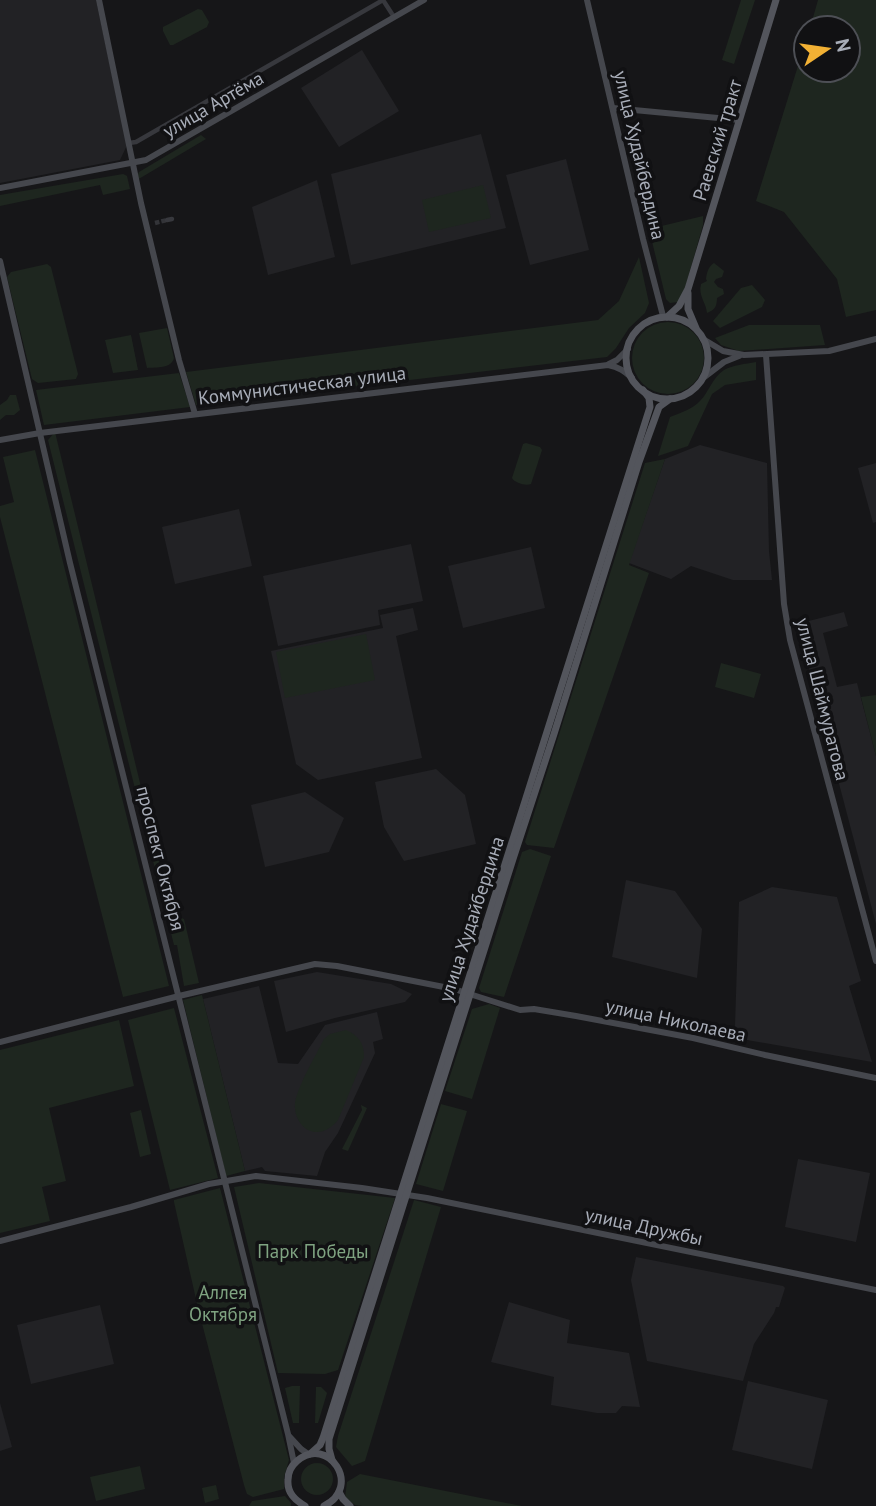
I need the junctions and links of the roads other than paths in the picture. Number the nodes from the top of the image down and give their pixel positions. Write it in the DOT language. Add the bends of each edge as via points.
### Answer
graph roads {
  1 [pos="99,0"];
  2 [pos="383,0"];
  3 [pos="424,0"];
  4 [pos="587,0"];
  5 [pos="776,0"];
  6 [pos="394,17"];
  7 [pos="613,108"];
  8 [pos="739,120"];
  9 [pos="129,143"];
  10 [pos="133,164"];
  11 [pos="0,188"];
  12 [pos="155,223"];
  13 [pos="146,226"];
  14 [pos="0,261"];
  15 [pos="688,289"];
  16 [pos="665,317"];
  17 [pos="697,330"];
  18 [pos="703,339"];
  19 [pos="876,340"];
  20 [pos="628,349"];
  21 [pos="744,355"];
  22 [pos="766,355"];
  23 [pos="608,365"];
  24 [pos="632,378"];
  25 [pos="703,378"];
  26 [pos="643,390"];
  27 [pos="670,399"];
  28 [pos="195,414"];
  29 [pos="40,433"];
  30 [pos="0,440"];
  31 [pos="876,961"];
  32 [pos="467,992"];
  33 [pos="179,996"];
  34 [pos="0,1042"];
  35 [pos="876,1077"];
  36 [pos="224,1181"];
  37 [pos="403,1195"];
  38 [pos="0,1241"];
  39 [pos="876,1290"];
  40 [pos="288,1434"];
  41 [pos="309,1454"];
  42 [pos="332,1460"];
  43 [pos="293,1463"];
  44 [pos="339,1492"];
  45 [pos="296,1503"];
  46 [pos="305,1506"];
  47 [pos="324,1506"];
  48 [pos="351,1506"];
  1 -- 9 [label="main road"];
  2 -- 6 [label="street"];
  2 -- 9 [label="street"];
  3 -- 6 [label="main road, улица Артёма"];
  4 -- 7 [label="main road, улица Худайбердина"];
  5 -- 8 [label="main road, Раевский тракт"];
  6 -- 10 [label="main road, улица Артёма" via="158,154"];
  7 -- 8 [label="main road"];
  7 -- 16 [label="main road, улица Худайбердина"];
  8 -- 15 [label="main road, Раевский тракт"];
  9 -- 10 [label="main road"];
  10 -- 11 [label="main road, улица Артёма"];
  10 -- 13 [label="main road"];
  12 -- 13 [label="street"];
  13 -- 28 [label="main road"];
  14 -- 29 [label="main road, проспект Октября"];
  15 -- 16 [label="main road, Раевский тракт" via="679,306"];
  15 -- 17 [label="main road, Раевский тракт" via="688,309"];
  16 -- 17 [label="main road" via="680,319"];
  16 -- 20 [label="main road" via="643,325"];
  17 -- 18 [label="main road"];
  18 -- 21 [label="main road" via="723,351"];
  18 -- 25 [label="main road" via="708,359"];
  19 -- 22 [label="main road" via="835,350"];
  20 -- 23 [label="main road"];
  20 -- 24 [label="main road"];
  21 -- 22 [label="main road"];
  21 -- 25 [label="main road" via="724,362"];
  22 -- 31 [label="main road, улица Шаймуратова" via="790,640"];
  23 -- 24 [label="main road"];
  23 -- 28 [label="main road, Коммунистическая улица"];
  24 -- 26 [label="main road"];
  25 -- 27 [label="main road" via="690,392"];
  26 -- 27 [label="main road"];
  26 -- 32 [label="main road, улица Худайбердина" via="650,407"];
  27 -- 32 [label="main road, улица Худайбердина" via="659,407 639,462"];
  28 -- 29 [label="main road, Коммунистическая улица"];
  29 -- 30 [label="main road, Коммунистическая улица"];
  29 -- 33 [label="main road, проспект Октября"];
  32 -- 33 [label="main road, улица Николаева" via="315,964"];
  32 -- 35 [label="main road, улица Николаева" via="520,1010 693,1038"];
  32 -- 37 [label="main road, улица Худайбердина"];
  33 -- 34 [label="main road, улица Николаева"];
  33 -- 36 [label="main road, проспект Октября"];
  36 -- 37 [label="main road, улица Дружбы" via="256,1176"];
  36 -- 38 [label="main road, улица Дружбы"];
  36 -- 40 [label="main road, проспект Октября"];
  37 -- 39 [label="main road, улица Дружбы"];
  37 -- 41 [label="main road, улица Худайбердина" via="323,1438"];
  37 -- 42 [label="main road, улица Худайбердина" via="329,1439"];
  40 -- 41 [label="main road"];
  40 -- 43 [label="main road, проспект Октября"];
  41 -- 42 [label="main road"];
  41 -- 43 [label="main road"];
  42 -- 44 [label="main road, улица Худайбердина" via="341,1476"];
  43 -- 45 [label="main road" via="288,1486"];
  44 -- 47 [label="main road"];
  44 -- 48 [label="main road"];
  45 -- 46 [label="main road"];
}
